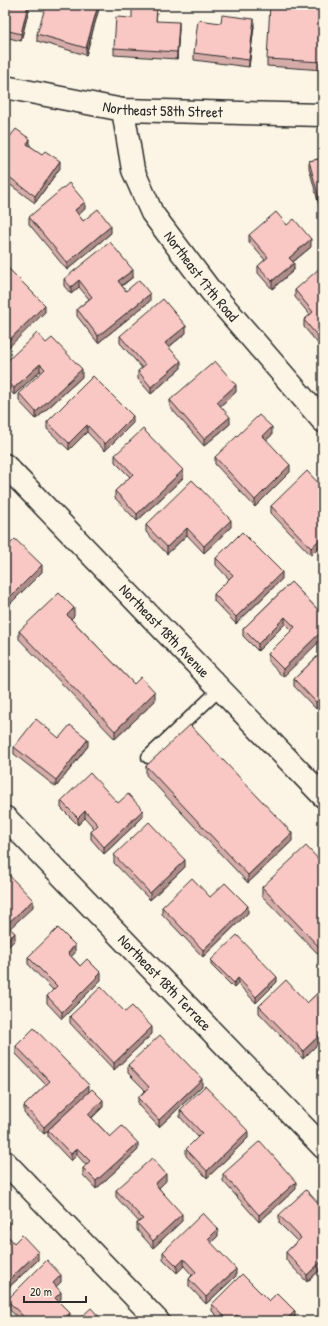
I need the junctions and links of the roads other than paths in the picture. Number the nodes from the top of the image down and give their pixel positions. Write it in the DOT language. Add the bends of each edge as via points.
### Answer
graph roads {
  1 [pos="5,87"];
  2 [pos="123,110"];
  3 [pos="323,115"];
  4 [pos="323,421"];
  5 [pos="5,465"];
  6 [pos="220,689"];
  7 [pos="148,757"];
  8 [pos="323,796"];
  9 [pos="6,819"];
  10 [pos="323,1146"];
  11 [pos="5,1162"];
  12 [pos="158,1321"];
  1 -- 2 [label="street, Northeast 58th Street"];
  2 -- 3 [label="street, Northeast 58th Street"];
  2 -- 4 [label="street, Northeast 17th Road" via="133,170 152,213 210,290"];
  5 -- 6 [label="street, Northeast 18th Avenue"];
  6 -- 7 [label="lane"];
  6 -- 8 [label="street, Northeast 18th Avenue"];
  9 -- 10 [label="street, Northeast 18th Terrace"];
  11 -- 12 [label="street"];
}
